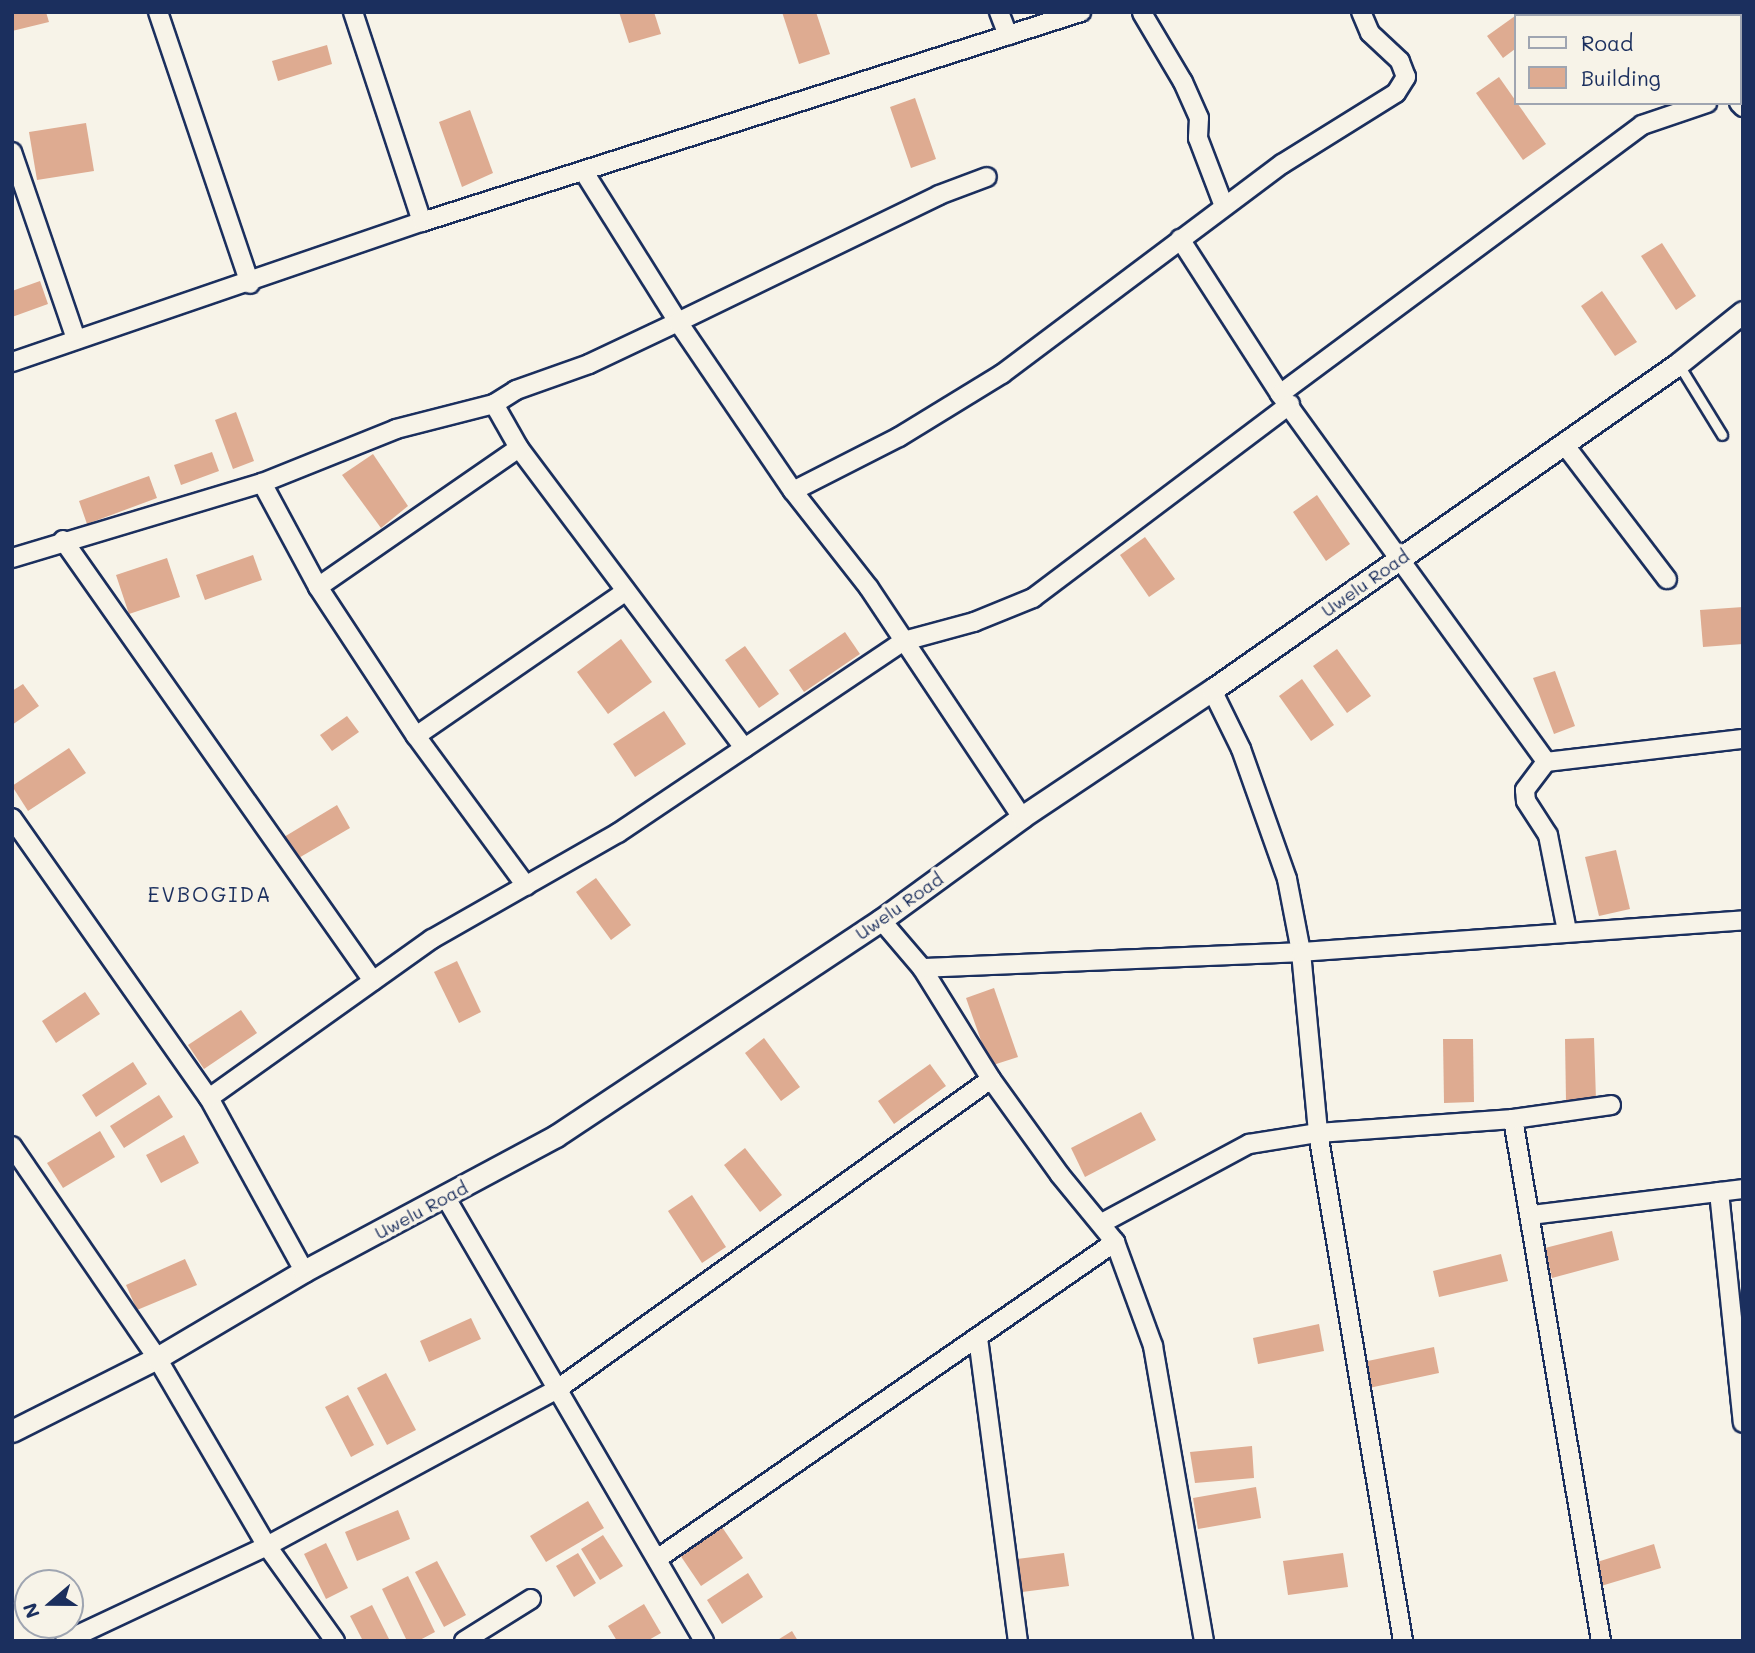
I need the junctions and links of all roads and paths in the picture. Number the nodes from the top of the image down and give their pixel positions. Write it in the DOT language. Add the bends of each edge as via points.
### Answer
graph roads {
  1 [pos="158,12"];
  2 [pos="353,12"];
  3 [pos="999,12"];
  4 [pos="1081,12"];
  5 [pos="1361,12"];
  6 [pos="1142,13"];
  7 [pos="1008,35"];
  8 [pos="1701,105"];
  9 [pos="12,152"];
  10 [pos="584,172"];
  11 [pos="987,177"];
  12 [pos="1224,206"];
  13 [pos="422,222"];
  14 [pos="1180,239"];
  15 [pos="250,284"];
  16 [pos="1743,312"];
  17 [pos="678,322"];
  18 [pos="76,339"];
  19 [pos="12,362"];
  20 [pos="1678,364"];
  21 [pos="1285,399"];
  22 [pos="494,404"];
  23 [pos="1722,435"];
  24 [pos="1564,444"];
  25 [pos="519,448"];
  26 [pos="262,483"];
  27 [pos="793,491"];
  28 [pos="63,540"];
  29 [pos="12,558"];
  30 [pos="1399,560"];
  31 [pos="1667,579"];
  32 [pos="318,587"];
  33 [pos="626,591"];
  34 [pos="904,640"];
  35 [pos="1212,690"];
  36 [pos="416,736"];
  37 [pos="1743,739"];
  38 [pos="744,748"];
  39 [pos="1546,762"];
  40 [pos="1022,817"];
  41 [pos="12,818"];
  42 [pos="526,886"];
  43 [pos="881,920"];
  44 [pos="1743,920"];
  45 [pos="1567,931"];
  46 [pos="1301,952"];
  47 [pos="922,968"];
  48 [pos="373,981"];
  49 [pos="991,1079"];
  50 [pos="209,1098"];
  51 [pos="1611,1105"];
  52 [pos="1513,1119"];
  53 [pos="1318,1133"];
  54 [pos="12,1146"];
  55 [pos="1743,1189"];
  56 [pos="1719,1192"];
  57 [pos="446,1198"];
  58 [pos="1531,1215"];
  59 [pos="1102,1223"];
  60 [pos="1115,1242"];
  61 [pos="304,1271"];
  62 [pos="978,1338"];
  63 [pos="157,1358"];
  64 [pos="559,1388"];
  65 [pos="1743,1423"];
  66 [pos="12,1431"];
  67 [pos="267,1546"];
  68 [pos="657,1559"];
  69 [pos="531,1599"];
  70 [pos="65,1641"];
  71 [pos="335,1641"];
  72 [pos="464,1641"];
  73 [pos="704,1641"];
  74 [pos="1018,1641"];
  75 [pos="1204,1641"];
  76 [pos="1403,1641"];
  77 [pos="1601,1641"];
  1 -- 15 [label="street"];
  2 -- 13 [label="street"];
  3 -- 7 [label="street"];
  4 -- 7 [label="street"];
  5 -- 12 [label="street" via="1370,33 1400,61 1406,77 1396,93"];
  6 -- 12 [label="street" via="1199,118 1198,138"];
  7 -- 10 [label="street"];
  8 -- 21 [label="street" via="1642,125"];
  9 -- 18 [label="street"];
  10 -- 13 [label="street"];
  10 -- 17 [label="street"];
  11 -- 17 [label="street" via="939,195"];
  12 -- 14 [label="street"];
  13 -- 15 [label="street"];
  14 -- 21 [label="street"];
  14 -- 27 [label="street" via="1002,374 899,437"];
  15 -- 18 [label="street"];
  16 -- 20 [label="street, Uwelu Road"];
  17 -- 22 [label="street" via="589,364 516,390"];
  17 -- 27 [label="street"];
  18 -- 19 [label="street"];
  20 -- 23 [label="lane"];
  20 -- 24 [label="street, Uwelu Road"];
  21 -- 30 [label="street"];
  21 -- 34 [label="street" via="1033,598 975,622"];
  22 -- 25 [label="street"];
  22 -- 26 [label="street" via="396,429"];
  24 -- 30 [label="street, Uwelu Road"];
  24 -- 31 [label="street"];
  25 -- 32 [label="street"];
  25 -- 33 [label="street"];
  26 -- 28 [label="street"];
  26 -- 32 [label="street"];
  27 -- 34 [label="street"];
  28 -- 29 [label="street"];
  28 -- 48 [label="street"];
  30 -- 35 [label="street, Uwelu Road"];
  30 -- 39 [label="street"];
  32 -- 36 [label="street"];
  33 -- 36 [label="street"];
  33 -- 38 [label="street"];
  34 -- 38 [label="street"];
  34 -- 40 [label="street"];
  35 -- 40 [label="street, Uwelu Road"];
  35 -- 46 [label="street" via="1241,749 1287,879"];
  36 -- 42 [label="street"];
  37 -- 39 [label="street"];
  38 -- 42 [label="street" via="618,833"];
  39 -- 45 [label="street" via="1525,790 1526,801 1548,835"];
  40 -- 43 [label="street, Uwelu Road"];
  41 -- 50 [label="street"];
  42 -- 48 [label="street" via="432,939"];
  43 -- 47 [label="street"];
  43 -- 57 [label="street, Uwelu Road" via="556,1136"];
  44 -- 45 [label="street"];
  45 -- 46 [label="street"];
  46 -- 47 [label="street"];
  46 -- 53 [label="street"];
  47 -- 49 [label="street"];
  48 -- 50 [label="street"];
  49 -- 59 [label="street" via="1060,1175"];
  49 -- 64 [label="street"];
  50 -- 61 [label="street"];
  51 -- 52 [label="street"];
  52 -- 53 [label="street"];
  52 -- 58 [label="street"];
  53 -- 59 [label="street" via="1249,1144"];
  53 -- 76 [label="street"];
  54 -- 63 [label="street"];
  55 -- 56 [label="street"];
  56 -- 58 [label="street"];
  56 -- 65 [label="street"];
  57 -- 61 [label="street, Uwelu Road"];
  57 -- 64 [label="street"];
  58 -- 77 [label="street"];
  59 -- 60 [label="street"];
  60 -- 62 [label="street"];
  60 -- 75 [label="street" via="1153,1346"];
  61 -- 63 [label="street, Uwelu Road"];
  62 -- 68 [label="street"];
  62 -- 74 [label="street"];
  63 -- 66 [label="street, Uwelu Road"];
  63 -- 67 [label="street"];
  64 -- 67 [label="street"];
  64 -- 68 [label="street"];
  67 -- 70 [label="street"];
  67 -- 71 [label="street"];
  68 -- 73 [label="street"];
  69 -- 72 [label="street"];
}
